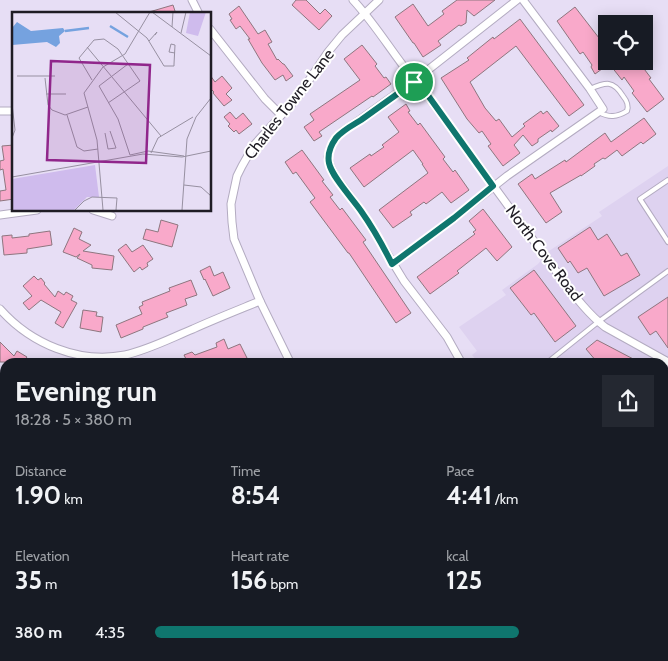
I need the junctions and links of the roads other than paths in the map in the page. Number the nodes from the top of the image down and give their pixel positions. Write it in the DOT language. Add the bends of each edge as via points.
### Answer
graph roads {
  1 [pos="192,0"];
  2 [pos="353,0"];
  3 [pos="379,0"];
  4 [pos="517,0"];
  5 [pos="523,0"];
  6 [pos="198,12"];
  7 [pos="365,13"];
  8 [pos="211,30"];
  9 [pos="414,82"];
  10 [pos="590,89"];
  11 [pos="601,111"];
  12 [pos="281,115"];
  13 [pos="668,180"];
  14 [pos="493,186"];
  15 [pos="30,211"];
  16 [pos="97,211"];
  17 [pos="0,215"];
  18 [pos="112,216"];
  19 [pos="668,242"];
  20 [pos="392,264"];
  21 [pos="668,272"];
  22 [pos="260,301"];
  23 [pos="0,309"];
  24 [pos="598,322"];
  25 [pos="125,354"];
  26 [pos="126,358"];
  27 [pos="288,358"];
  28 [pos="459,358"];
  29 [pos="553,358"];
  30 [pos="661,358"];
  1 -- 6 [label="street"];
  2 -- 7 [label="street, North Cove Road"];
  3 -- 7 [label="street, Charles Towne Lane"];
  4 -- 9 [label="street"];
  5 -- 10 [label="street"];
  7 -- 9 [label="street, North Cove Road"];
  7 -- 12 [label="street, Charles Towne Lane" via="328,52 297,98"];
  8 -- 12 [label="street"];
  9 -- 14 [label="street, North Cove Road" via="427,94"];
  9 -- 20 [label="street" via="343,131 330,148 328,157 335,176 366,218"];
  10 -- 11 [label="street"];
  10 -- 11 [label="lane" via="610,83 618,87 627,102 627,111 622,114 606,116"];
  11 -- 14 [label="street"];
  12 -- 22 [label="street, Charles Towne Lane" via="254,145 242,166 231,204 234,239"];
  13 -- 19 [label="lane" via="640,199"];
  14 -- 20 [label="street"];
  14 -- 24 [label="street, North Cove Road"];
  15 -- 17 [label="street"];
  16 -- 18 [label="street"];
  20 -- 28 [label="street" via="448,337"];
  21 -- 24 [label="lane"];
  22 -- 25 [label="street"];
  22 -- 27 [label="street, Charles Towne Lane"];
  23 -- 25 [label="street" via="20,328 64,351 92,357"];
  24 -- 29 [label="lane"];
  24 -- 30 [label="street, North Cove Road"];
  25 -- 26 [label="street"];
}
